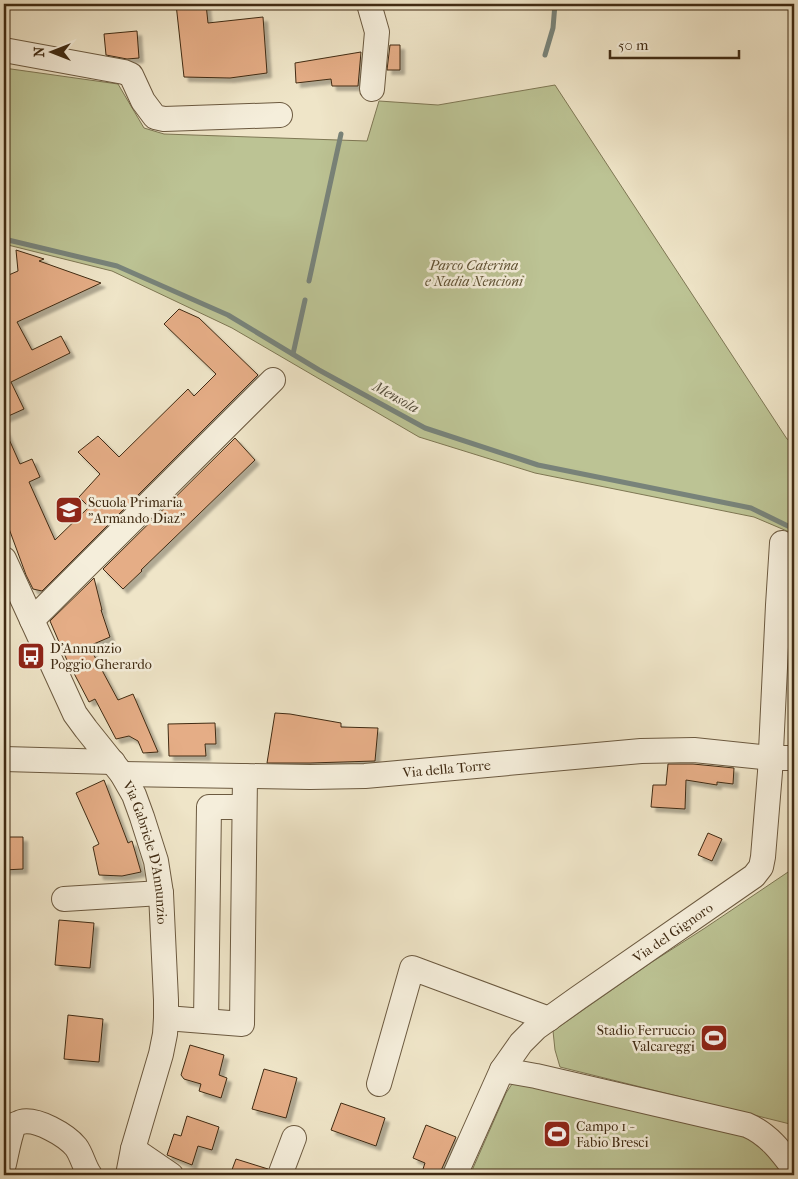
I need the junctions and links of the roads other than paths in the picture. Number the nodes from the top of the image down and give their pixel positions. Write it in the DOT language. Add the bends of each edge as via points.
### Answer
graph roads {
  1 [pos="368,4"];
  2 [pos="4,50"];
  3 [pos="372,89"];
  4 [pos="280,115"];
  5 [pos="274,380"];
  6 [pos="782,543"];
  7 [pos="4,559"];
  8 [pos="32,620"];
  9 [pos="783,758"];
  10 [pos="4,759"];
  11 [pos="118,768"];
  12 [pos="245,776"];
  13 [pos="244,807"];
  14 [pos="161,893"];
  15 [pos="64,899"];
  16 [pos="166,1018"];
  17 [pos="549,1019"];
  18 [pos="206,1021"];
  19 [pos="502,1070"];
  20 [pos="379,1084"];
  21 [pos="294,1138"];
  22 [pos="133,1149"];
  23 [pos="4,1164"];
  24 [pos="794,1169"];
  25 [pos="90,1175"];
  26 [pos="128,1175"];
  27 [pos="171,1175"];
  28 [pos="280,1175"];
  29 [pos="455,1175"];
  1 -- 3 [label="street" via="377,32"];
  2 -- 4 [label="street" via="131,75 143,101 155,116 164,119"];
  5 -- 8 [label="street"];
  6 -- 9 [label="street" via="778,614"];
  7 -- 8 [label="street, Via Gabriele D'Annunzio"];
  8 -- 11 [label="street, Via Gabriele D'Annunzio" via="75,714"];
  9 -- 12 [label="street, Via della Torre" via="694,750 365,776"];
  9 -- 17 [label="street, Via del Gignoro" via="758,872"];
  10 -- 11 [label="street, Via della Torre"];
  11 -- 12 [label="street, Via della Torre"];
  11 -- 14 [label="street, Via Gabriele D'Annunzio" via="134,794 142,817 156,861"];
  12 -- 13 [label="street"];
  13 -- 18 [label="street" via="209,807"];
  13 -- 18 [label="street" via="242,1024"];
  14 -- 15 [label="street"];
  14 -- 16 [label="street, Via Gabriele D'Annunzio"];
  16 -- 18 [label="street"];
  16 -- 22 [label="street, Via Gabriele D'Annunzio" via="161,1054"];
  17 -- 19 [label="street, Via del Gignoro" via="526,1038"];
  17 -- 20 [label="street" via="412,968"];
  19 -- 24 [label="street" via="747,1125 770,1139"];
  19 -- 29 [label="street, Via del Gignoro"];
  21 -- 28 [label="street"];
  22 -- 26 [label="street, Via Gabriele D'Annunzio"];
  22 -- 27 [label="street"];
  23 -- 25 [label="street" via="14,1125 22,1121 37,1122 59,1133 76,1148"];
}
